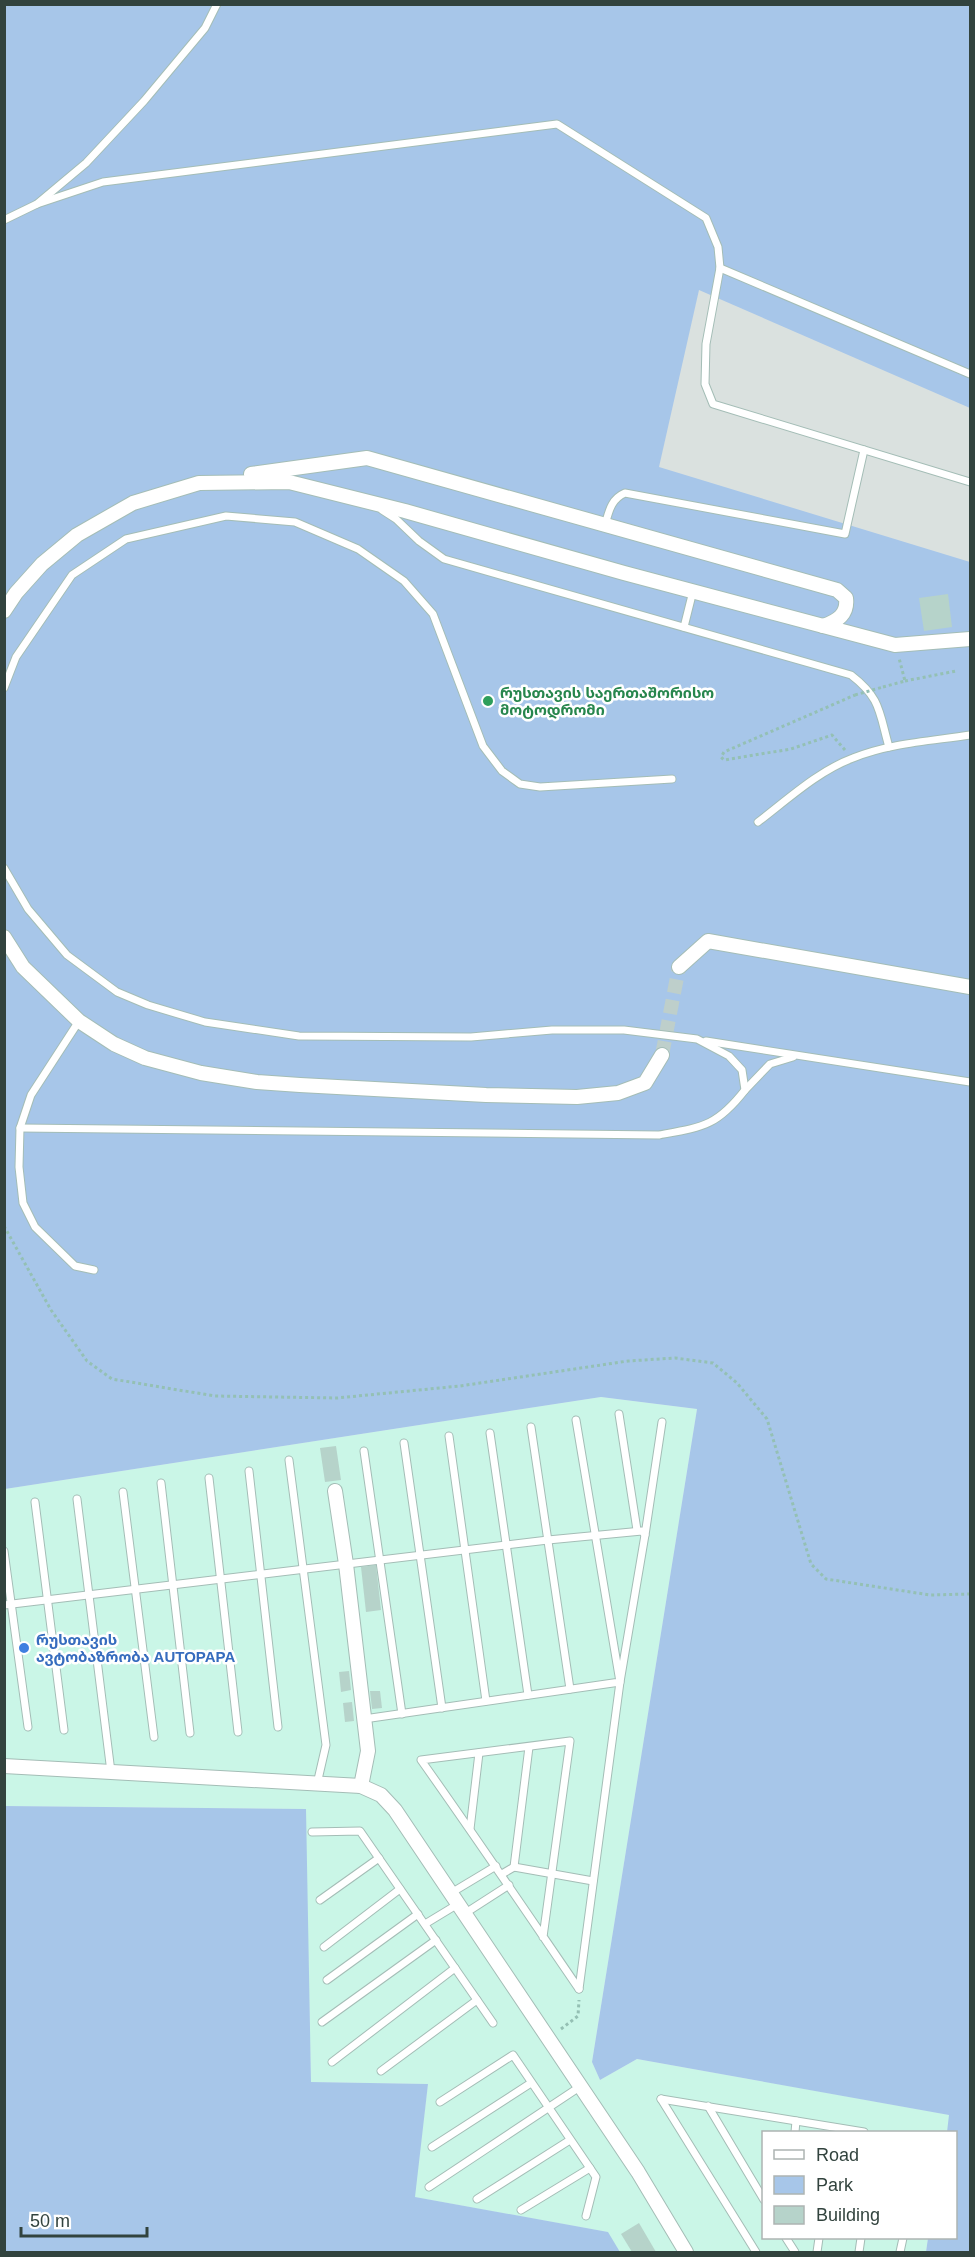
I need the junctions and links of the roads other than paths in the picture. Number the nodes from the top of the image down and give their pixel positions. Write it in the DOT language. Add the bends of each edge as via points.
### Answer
graph roads {
  1 [pos="217,4"];
  2 [pos="37,204"];
  3 [pos="4,220"];
  4 [pos="720,268"];
  5 [pos="970,374"];
  6 [pos="864,450"];
  7 [pos="970,482"];
  8 [pos="199,483"];
  9 [pos="370,502"];
  10 [pos="605,525"];
  11 [pos="693,591"];
  12 [pos="4,610"];
  13 [pos="823,626"];
  14 [pos="684,627"];
  15 [pos="970,639"];
  16 [pos="4,688"];
  17 [pos="970,735"];
  18 [pos="889,747"];
  19 [pos="672,779"];
  20 [pos="758,822"];
  21 [pos="4,868"];
  22 [pos="4,937"];
  23 [pos="679,967"];
  24 [pos="970,987"];
  25 [pos="79,1021"];
  26 [pos="697,1039"];
  27 [pos="662,1055"];
  28 [pos="796,1056"];
  29 [pos="970,1082"];
  30 [pos="746,1090"];
  31 [pos="20,1128"];
  32 [pos="93,1270"];
  33 [pos="619,1414"];
  34 [pos="576,1420"];
  35 [pos="662,1422"];
  36 [pos="531,1427"];
  37 [pos="490,1433"];
  38 [pos="449,1436"];
  39 [pos="404,1443"];
  40 [pos="364,1451"];
  41 [pos="289,1460"];
  42 [pos="249,1471"];
  43 [pos="209,1478"];
  44 [pos="161,1483"];
  45 [pos="335,1491"];
  46 [pos="123,1492"];
  47 [pos="77,1499"];
  48 [pos="35,1503"];
  49 [pos="637,1530"];
  50 [pos="595,1535"];
  51 [pos="645,1535"];
  52 [pos="548,1540"];
  53 [pos="506,1545"];
  54 [pos="465,1550"];
  55 [pos="4,1551"];
  56 [pos="420,1555"];
  57 [pos="380,1560"];
  58 [pos="346,1564"];
  59 [pos="303,1569"];
  60 [pos="261,1574"];
  61 [pos="221,1579"];
  62 [pos="173,1584"];
  63 [pos="135,1589"];
  64 [pos="89,1595"];
  65 [pos="47,1599"];
  66 [pos="8,1604"];
  67 [pos="620,1682"];
  68 [pos="570,1689"];
  69 [pos="528,1695"];
  70 [pos="486,1701"];
  71 [pos="442,1708"];
  72 [pos="402,1714"];
  73 [pos="364,1719"];
  74 [pos="28,1727"];
  75 [pos="278,1727"];
  76 [pos="64,1730"];
  77 [pos="238,1732"];
  78 [pos="190,1733"];
  79 [pos="154,1737"];
  80 [pos="529,1747"];
  81 [pos="479,1753"];
  82 [pos="4,1766"];
  83 [pos="111,1772"];
  84 [pos="317,1784"];
  85 [pos="361,1786"];
  86 [pos="470,1829"];
  87 [pos="312,1832"];
  88 [pos="379,1858"];
  89 [pos="496,1866"];
  90 [pos="514,1867"];
  91 [pos="502,1874"];
  92 [pos="552,1874"];
  93 [pos="593,1881"];
  94 [pos="509,1885"];
  95 [pos="400,1889"];
  96 [pos="320,1900"];
  97 [pos="458,1903"];
  98 [pos="418,1914"];
  99 [pos="425,1924"];
  100 [pos="543,1937"];
  101 [pos="436,1940"];
  102 [pos="324,1947"];
  103 [pos="455,1968"];
  104 [pos="327,1980"];
  105 [pos="477,2000"];
  106 [pos="322,2022"];
  107 [pos="493,2024"];
  108 [pos="332,2062"];
  109 [pos="381,2071"];
  110 [pos="531,2083"];
  111 [pos="580,2086"];
  112 [pos="440,2102"];
  113 [pos="708,2106"];
  114 [pos="549,2108"];
  115 [pos="796,2121"];
  116 [pos="836,2130"];
  117 [pos="795,2131"];
  118 [pos="570,2140"];
  119 [pos="432,2146"];
  120 [pos="590,2168"];
  121 [pos="429,2187"];
  122 [pos="762,2197"];
  123 [pos="477,2199"];
  124 [pos="521,2210"];
  125 [pos="586,2216"];
  126 [pos="787,2239"];
  127 [pos="686,2253"];
  128 [pos="756,2253"];
  129 [pos="795,2253"];
  1 -- 2 [label="lane" via="205,28 144,101 86,163"];
  2 -- 3 [label="lane"];
  2 -- 4 [label="lane" via="103,182 558,124 706,218 718,247"];
  4 -- 5 [label="lane"];
  4 -- 6 [label="lane" via="706,344 705,384 713,404"];
  6 -- 7 [label="lane"];
  6 -- 10 [label="lane" via="845,534 625,493 610,506"];
  8 -- 9 [label="street" via="290,482"];
  8 -- 10 [label="street" via="367,458"];
  8 -- 12 [label="street" via="133,503 77,535 42,564"];
  9 -- 11 [label="street"];
  9 -- 14 [label="lane" via="444,559"];
  10 -- 13 [label="street" via="837,590 846,598 847,607 841,617"];
  11 -- 13 [label="street"];
  11 -- 14 [label="lane"];
  13 -- 15 [label="street" via="895,645"];
  14 -- 18 [label="lane" via="850,675 866,687 877,703"];
  16 -- 19 [label="lane" via="16,657 72,575 126,539 226,516 295,522 358,549 404,581 433,614 483,746 502,771 520,784 540,787"];
  17 -- 18 [label="lane"];
  18 -- 20 [label="lane" via="852,758 822,774"];
  21 -- 26 [label="lane" via="28,909 67,955 117,992 205,1022 299,1036 471,1037 552,1030 624,1030"];
  22 -- 25 [label="street" via="23,967"];
  23 -- 24 [label="street" via="708,941"];
  25 -- 27 [label="street" via="145,1058 201,1073 300,1085 577,1097 618,1093 645,1083"];
  25 -- 31 [label="lane" via="31,1095"];
  26 -- 28 [label="lane"];
  26 -- 30 [label="lane" via="729,1056 742,1070"];
  28 -- 29 [label="lane"];
  28 -- 30 [label="lane" via="770,1064"];
  30 -- 31 [label="lane" via="729,1110 701,1127 659,1134"];
  31 -- 32 [label="lane" via="23,1203 35,1227 75,1266"];
  33 -- 49 [label="lane"];
  34 -- 50 [label="lane"];
  35 -- 51 [label="lane"];
  36 -- 52 [label="lane"];
  37 -- 53 [label="lane"];
  38 -- 54 [label="lane"];
  39 -- 56 [label="lane"];
  40 -- 57 [label="lane"];
  41 -- 59 [label="lane"];
  42 -- 60 [label="lane"];
  43 -- 61 [label="lane"];
  44 -- 62 [label="lane"];
  45 -- 58 [label="street"];
  46 -- 63 [label="lane"];
  47 -- 64 [label="lane"];
  48 -- 65 [label="lane"];
  49 -- 50 [label="lane"];
  49 -- 51 [label="lane"];
  50 -- 52 [label="lane"];
  50 -- 67 [label="lane"];
  51 -- 67 [label="lane"];
  52 -- 53 [label="lane"];
  52 -- 68 [label="lane"];
  53 -- 54 [label="lane"];
  53 -- 69 [label="lane"];
  54 -- 56 [label="lane"];
  54 -- 70 [label="lane"];
  55 -- 66 [label="lane"];
  56 -- 57 [label="lane"];
  56 -- 71 [label="lane"];
  57 -- 58 [label="lane"];
  57 -- 72 [label="lane"];
  58 -- 59 [label="lane"];
  58 -- 73 [label="street"];
  59 -- 60 [label="lane"];
  59 -- 84 [label="lane" via="326,1745"];
  60 -- 61 [label="lane"];
  60 -- 75 [label="lane"];
  61 -- 62 [label="lane"];
  61 -- 77 [label="lane"];
  62 -- 63 [label="lane"];
  62 -- 78 [label="lane"];
  63 -- 64 [label="lane"];
  63 -- 79 [label="lane"];
  64 -- 65 [label="lane"];
  64 -- 83 [label="lane"];
  65 -- 66 [label="lane"];
  65 -- 76 [label="lane"];
  66 -- 74 [label="lane"];
  67 -- 68 [label="lane"];
  67 -- 93 [label="lane"];
  68 -- 69 [label="lane"];
  69 -- 70 [label="lane"];
  70 -- 71 [label="lane"];
  71 -- 72 [label="lane"];
  72 -- 73 [label="lane"];
  73 -- 85 [label="street" via="368,1751"];
  80 -- 81 [label="lane"];
  80 -- 90 [label="lane"];
  80 -- 92 [label="lane" via="570,1741"];
  81 -- 86 [label="lane"];
  81 -- 86 [label="lane" via="421,1760"];
  82 -- 83 [label="street"];
  83 -- 84 [label="street"];
  84 -- 85 [label="street"];
  85 -- 97 [label="street" via="381,1795 395,1810"];
  86 -- 89 [label="lane"];
  87 -- 88 [label="lane" via="360,1831"];
  88 -- 95 [label="lane"];
  88 -- 96 [label="lane"];
  89 -- 91 [label="lane"];
  89 -- 97 [label="lane"];
  90 -- 91 [label="lane"];
  90 -- 92 [label="lane"];
  91 -- 94 [label="lane"];
  92 -- 93 [label="lane"];
  92 -- 100 [label="lane"];
  93 -- 100 [label="lane" via="579,1989"];
  94 -- 97 [label="lane"];
  94 -- 100 [label="lane"];
  95 -- 98 [label="lane"];
  95 -- 102 [label="lane"];
  97 -- 99 [label="lane"];
  97 -- 111 [label="street"];
  98 -- 99 [label="lane"];
  98 -- 104 [label="lane"];
  99 -- 101 [label="lane"];
  101 -- 103 [label="lane"];
  101 -- 106 [label="lane"];
  103 -- 105 [label="lane"];
  103 -- 108 [label="lane"];
  105 -- 107 [label="lane"];
  105 -- 109 [label="lane"];
  110 -- 112 [label="lane" via="513,2055"];
  110 -- 114 [label="lane"];
  110 -- 119 [label="lane"];
  111 -- 114 [label="lane"];
  111 -- 127 [label="street"];
  113 -- 115 [label="lane"];
  113 -- 122 [label="lane"];
  113 -- 128 [label="lane" via="662,2098"];
  114 -- 118 [label="lane"];
  114 -- 121 [label="lane"];
  115 -- 116 [label="lane"];
  115 -- 117 [label="lane"];
  118 -- 120 [label="lane"];
  118 -- 123 [label="lane"];
  120 -- 124 [label="lane"];
  120 -- 125 [label="lane" via="596,2177"];
  126 -- 129 [label="lane"];
}
